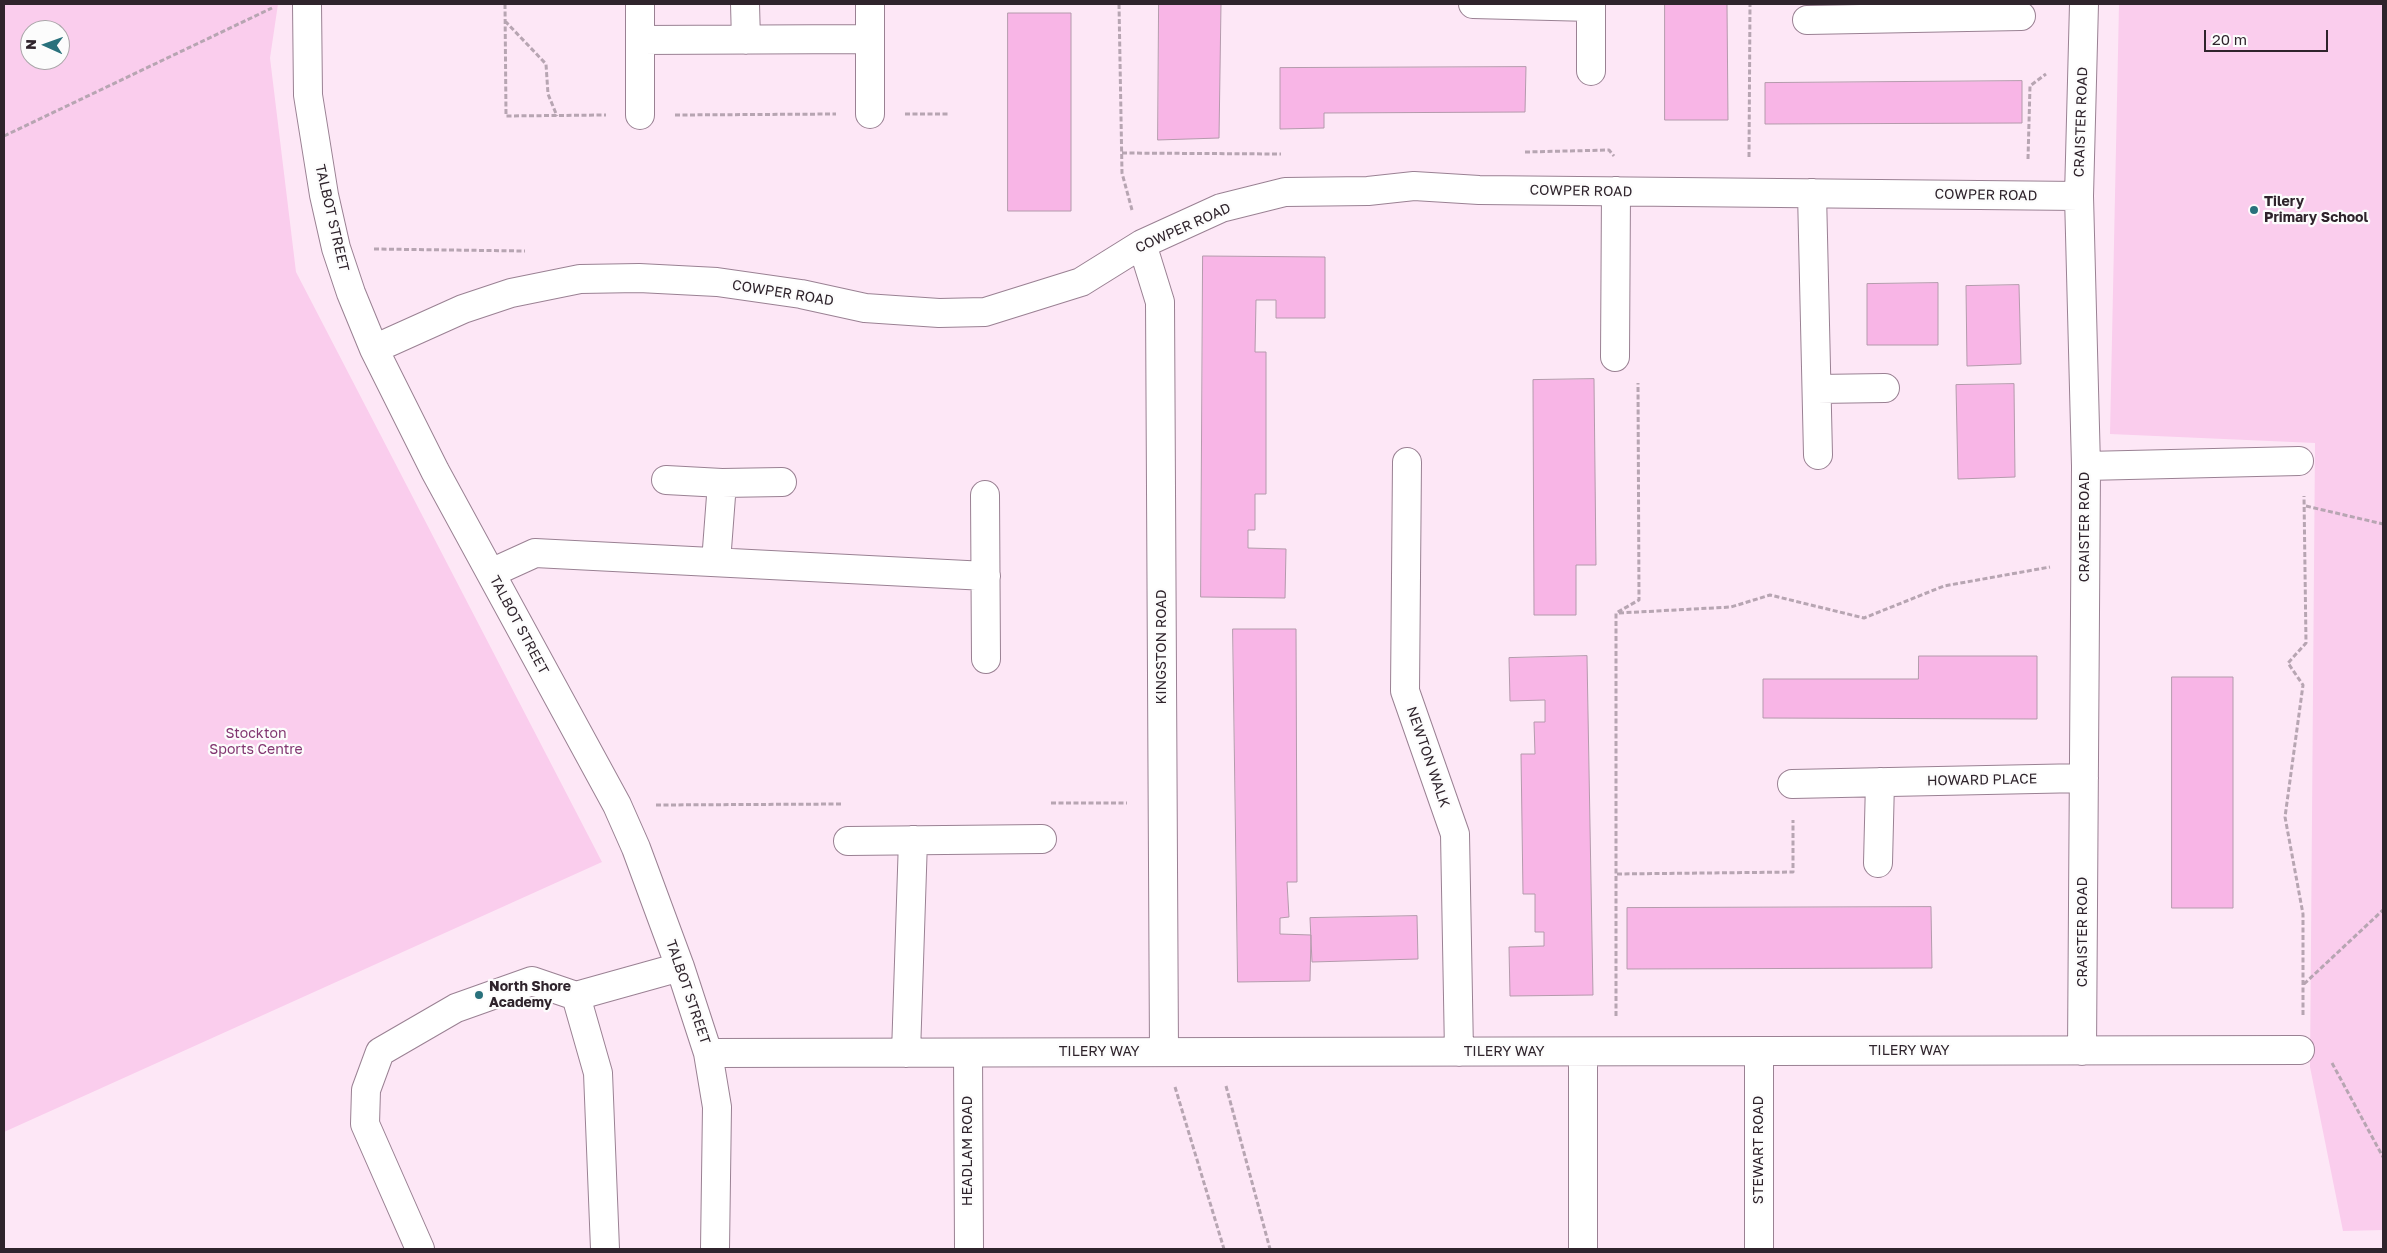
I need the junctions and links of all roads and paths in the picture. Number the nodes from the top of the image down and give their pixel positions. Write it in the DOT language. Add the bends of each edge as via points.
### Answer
graph roads {
  1 [pos="307,4"];
  2 [pos="505,4"];
  3 [pos="640,4"];
  4 [pos="745,4"];
  5 [pos="870,4"];
  6 [pos="1119,4"];
  7 [pos="1473,4"];
  8 [pos="1750,4"];
  9 [pos="2084,4"];
  10 [pos="1591,5"];
  11 [pos="273,8"];
  12 [pos="1902,11"];
  13 [pos="2021,16"];
  14 [pos="505,20"];
  15 [pos="1808,20"];
  16 [pos="870,39"];
  17 [pos="640,40"];
  18 [pos="746,40"];
  19 [pos="1591,71"];
  20 [pos="870,114"];
  21 [pos="949,114"];
  22 [pos="640,115"];
  23 [pos="557,116"];
  24 [pos="4,136"];
  25 [pos="1616,191"];
  26 [pos="1749,192"];
  27 [pos="1812,193"];
  28 [pos="2080,196"];
  29 [pos="1142,244"];
  30 [pos="336,248"];
  31 [pos="531,251"];
  32 [pos="374,349"];
  33 [pos="1615,357"];
  34 [pos="1885,388"];
  35 [pos="1817,389"];
  36 [pos="1818,455"];
  37 [pos="2299,461"];
  38 [pos="1407,462"];
  39 [pos="2086,466"];
  40 [pos="666,480"];
  41 [pos="782,482"];
  42 [pos="722,483"];
  43 [pos="985,495"];
  44 [pos="2383,524"];
  45 [pos="2085,560"];
  46 [pos="716,562"];
  47 [pos="491,573"];
  48 [pos="986,576"];
  49 [pos="1616,613"];
  50 [pos="986,659"];
  51 [pos="2084,778"];
  52 [pos="1880,782"];
  53 [pos="1792,784"];
  54 [pos="1042,839"];
  55 [pos="913,840"];
  56 [pos="848,841"];
  57 [pos="1878,863"];
  58 [pos="1617,874"];
  59 [pos="2383,910"];
  60 [pos="680,967"];
  61 [pos="2304,984"];
  62 [pos="576,996"];
  63 [pos="2301,1043"];
  64 [pos="2082,1051"];
  65 [pos="968,1052"];
  66 [pos="1164,1052"];
  67 [pos="1217,1052"];
  68 [pos="1459,1052"];
  69 [pos="1583,1052"];
  70 [pos="1616,1052"];
  71 [pos="1759,1052"];
  72 [pos="708,1053"];
  73 [pos="906,1053"];
  74 [pos="2383,1157"];
  75 [pos="420,1249"];
  76 [pos="605,1249"];
  77 [pos="715,1249"];
  78 [pos="969,1249"];
  79 [pos="1224,1249"];
  80 [pos="1270,1249"];
  81 [pos="1583,1249"];
  82 [pos="1758,1249"];
  1 -- 30 [label="street, TALBOT STREET" via="308,95"];
  2 -- 14 [label="path"];
  3 -- 17 [label="street"];
  4 -- 18 [label="street"];
  5 -- 16 [label="street"];
  6 -- 29 [label="path" via="1122,173"];
  7 -- 10 [label="street"];
  8 -- 26 [label="path"];
  9 -- 28 [label="street, CRAISTER ROAD"];
  10 -- 19 [label="street"];
  11 -- 24 [label="path"];
  12 -- 13 [label="street"];
  12 -- 15 [label="street"];
  14 -- 23 [label="path" via="546,64 548,94"];
  14 -- 23 [label="path" via="506,116"];
  16 -- 18 [label="street"];
  16 -- 20 [label="street"];
  17 -- 18 [label="street"];
  17 -- 22 [label="street"];
  20 -- 21 [label="path"];
  20 -- 22 [label="path"];
  22 -- 23 [label="path"];
  25 -- 26 [label="street, COWPER ROAD"];
  25 -- 29 [label="street, COWPER ROAD" via="1414,186 1368,191 1285,192 1221,208"];
  25 -- 33 [label="street"];
  26 -- 27 [label="street, COWPER ROAD"];
  27 -- 28 [label="street, COWPER ROAD"];
  27 -- 35 [label="street"];
  28 -- 39 [label="street, CRAISTER ROAD"];
  29 -- 32 [label="street, COWPER ROAD" via="1081,282 985,312 939,313 865,308 801,294 717,282 580,279 511,293 463,309"];
  29 -- 66 [label="street, KINGSTON ROAD" via="1160,302"];
  30 -- 31 [label="path"];
  30 -- 32 [label="street, TALBOT STREET"];
  32 -- 47 [label="street, TALBOT STREET"];
  33 -- 49 [label="path" via="1638,379 1639,523 1639,600"];
  34 -- 35 [label="street"];
  35 -- 36 [label="street"];
  37 -- 39 [label="street"];
  38 -- 68 [label="street, NEWTON WALK" via="1405,691 1455,834"];
  39 -- 45 [label="street, CRAISTER ROAD"];
  40 -- 42 [label="street"];
  41 -- 42 [label="street"];
  42 -- 46 [label="street"];
  43 -- 48 [label="street"];
  44 -- 61 [label="path" via="2306,506 2306,643 2288,662 2304,685 2285,817 2303,914"];
  45 -- 49 [label="path" via="1944,586 1864,618 1770,595 1731,607"];
  45 -- 51 [label="street, CRAISTER ROAD"];
  46 -- 47 [label="street" via="536,553"];
  46 -- 48 [label="street"];
  47 -- 60 [label="street, TALBOT STREET" via="617,805"];
  48 -- 50 [label="street"];
  49 -- 58 [label="path"];
  51 -- 52 [label="street, HOWARD PLACE"];
  51 -- 64 [label="street, CRAISTER ROAD"];
  52 -- 53 [label="street, HOWARD PLACE"];
  52 -- 57 [label="street"];
  53 -- 58 [label="path" via="1793,872"];
  54 -- 55 [label="street"];
  55 -- 56 [label="street"];
  55 -- 73 [label="street"];
  58 -- 70 [label="path"];
  59 -- 61 [label="path"];
  60 -- 62 [label="street"];
  60 -- 72 [label="street, TALBOT STREET"];
  61 -- 63 [label="path"];
  62 -- 75 [label="street" via="532,981 456,1008 380,1052 366,1090 365,1124"];
  62 -- 76 [label="street" via="598,1073"];
  63 -- 64 [label="street, TILERY WAY"];
  63 -- 74 [label="path" via="2319,1039"];
  64 -- 71 [label="street, TILERY WAY"];
  65 -- 66 [label="street, TILERY WAY"];
  65 -- 73 [label="street, TILERY WAY"];
  65 -- 78 [label="street, HEADLAM ROAD"];
  66 -- 67 [label="street, TILERY WAY"];
  66 -- 79 [label="path"];
  67 -- 68 [label="street, TILERY WAY"];
  67 -- 80 [label="path"];
  68 -- 69 [label="street, TILERY WAY"];
  69 -- 70 [label="street, TILERY WAY"];
  69 -- 81 [label="street"];
  70 -- 71 [label="street, TILERY WAY"];
  71 -- 82 [label="street, STEWART ROAD"];
  72 -- 73 [label="street, TILERY WAY"];
  72 -- 77 [label="street, TALBOT STREET" via="717,1107"];
}
